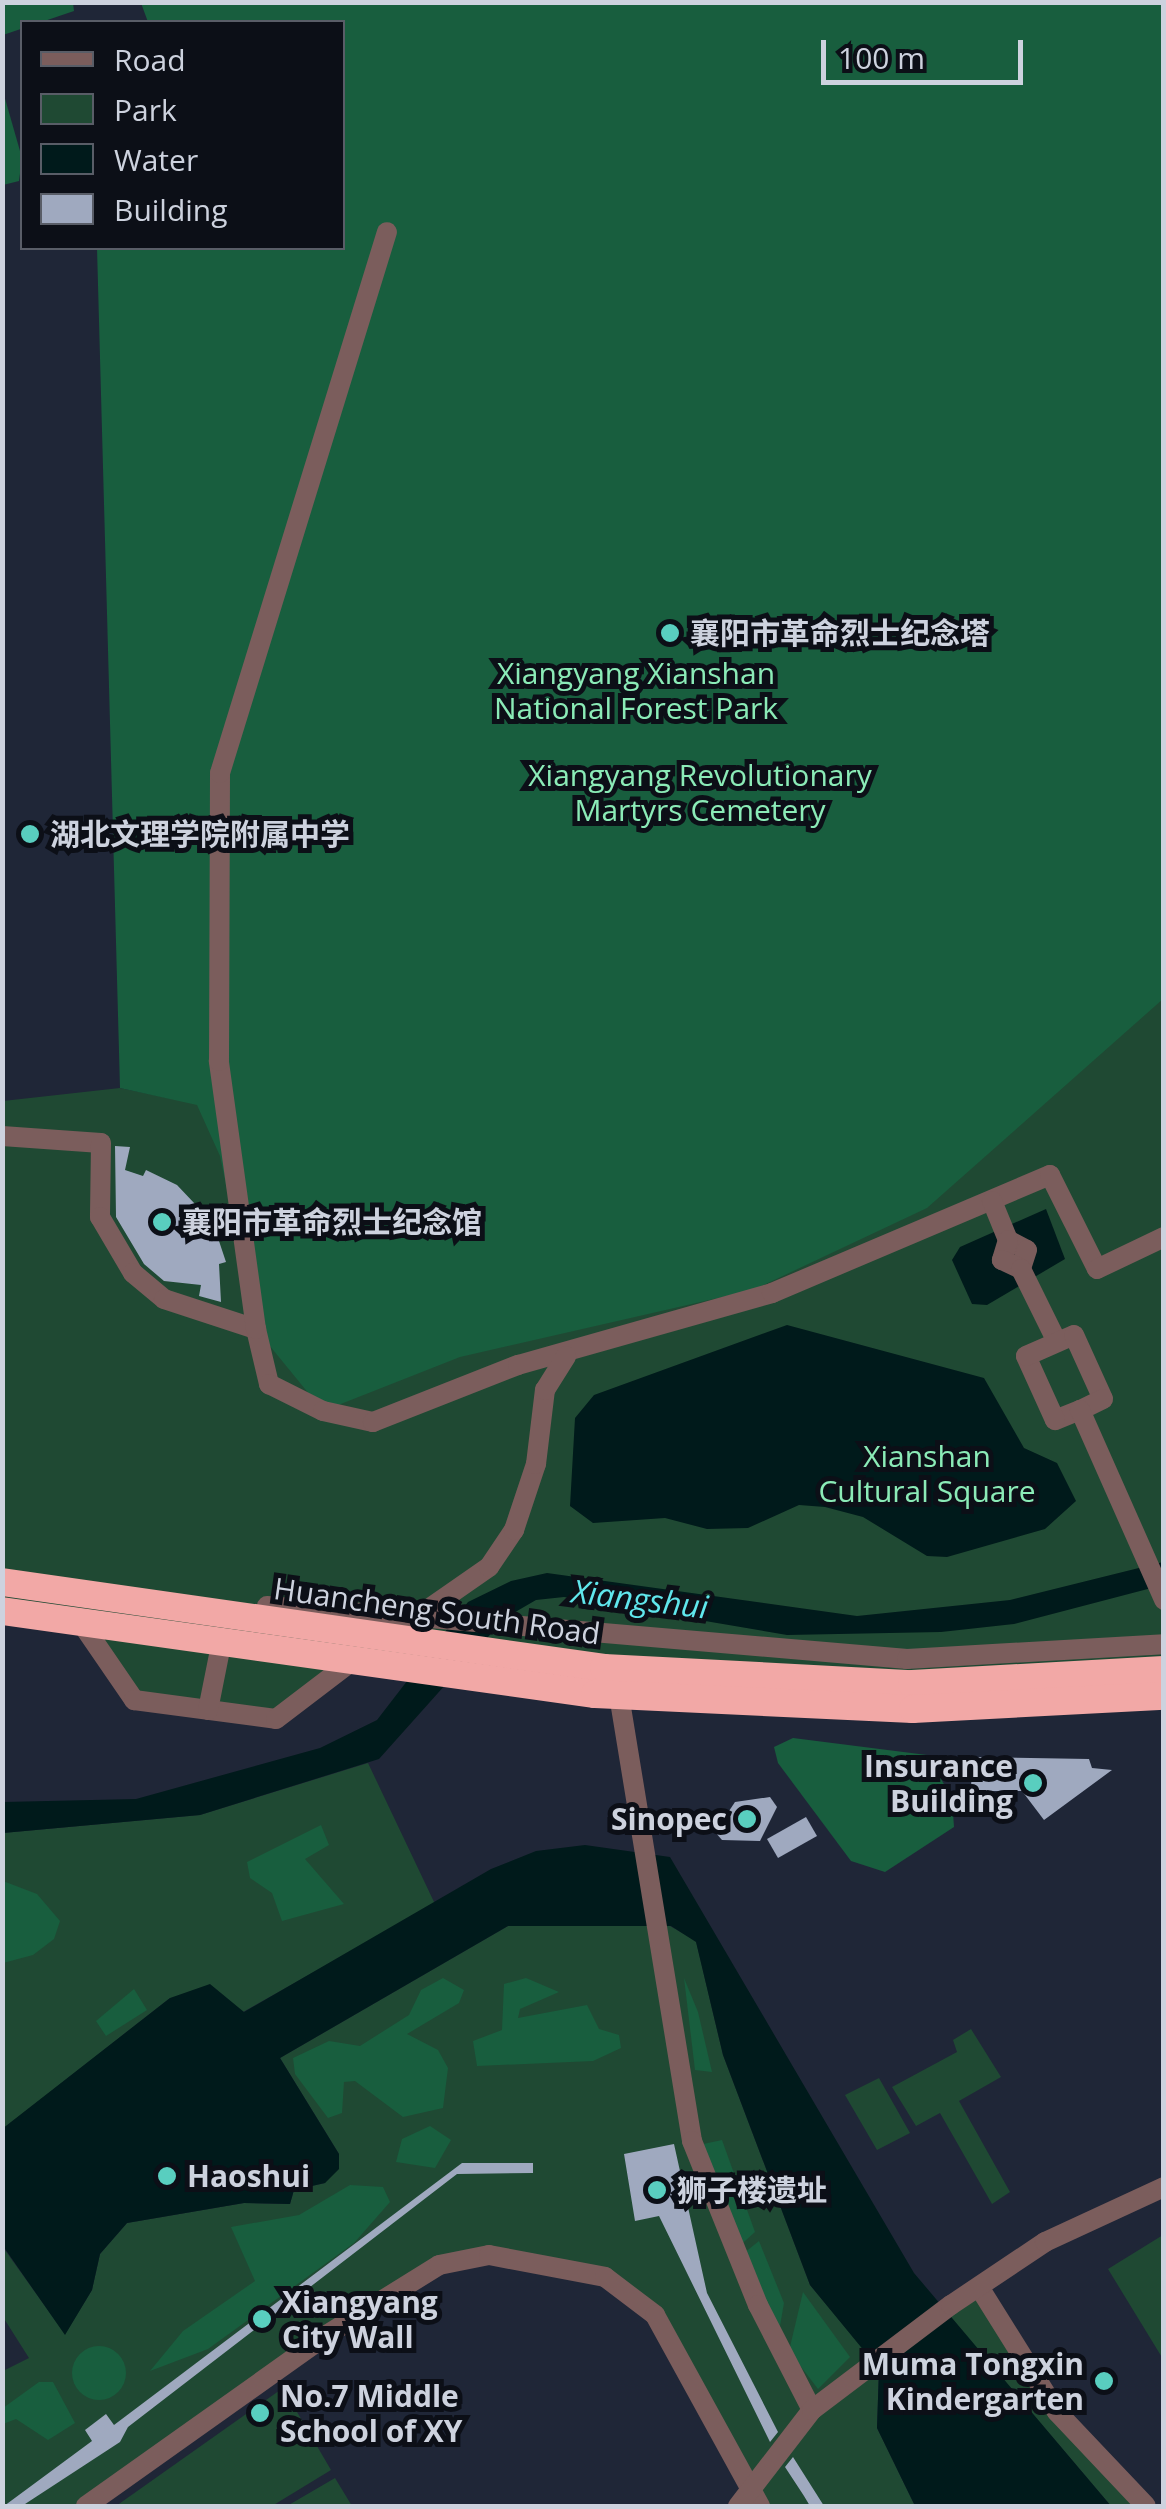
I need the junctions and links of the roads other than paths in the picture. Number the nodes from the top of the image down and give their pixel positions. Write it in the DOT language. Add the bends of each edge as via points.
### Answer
graph roads {
  1 [pos="387,232"];
  2 [pos="2,1136"];
  3 [pos="995,1210"];
  4 [pos="1164,1236"];
  5 [pos="256,1329"];
  6 [pos="1057,1342"];
  7 [pos="566,1356"];
  8 [pos="1080,1410"];
  9 [pos="2,1568"];
  10 [pos="2,1582"];
  11 [pos="1164,1600"];
  12 [pos="2,1610"];
  13 [pos="417,1617"];
  14 [pos="80,1621"];
  15 [pos="222,1640"];
  16 [pos="503,1641"];
  17 [pos="1164,1644"];
  18 [pos="371,1652"];
  19 [pos="1164,1670"];
  20 [pos="618,1695"];
  21 [pos="1164,1696"];
  22 [pos="208,1710"];
  23 [pos="1164,2188"];
  24 [pos="978,2287"];
  25 [pos="812,2410"];
  26 [pos="751,2503"];
  27 [pos="86,2506"];
  28 [pos="1146,2506"];
  1 -- 5 [label="street" via="220,773 219,1061"];
  2 -- 5 [label="street" via="101,1143 100,1217 133,1273 164,1299"];
  3 -- 4 [label="street" via="1050,1175 1097,1269"];
  3 -- 6 [label="street" via="1008,1240 1027,1250 1023,1274"];
  3 -- 7 [label="street" via="772,1293"];
  5 -- 7 [label="street" via="269,1384 323,1411 373,1422 518,1366"];
  6 -- 8 [label="street" via="1074,1335 1104,1399"];
  6 -- 8 [label="street" via="1026,1356 1055,1420"];
  7 -- 13 [label="street" via="545,1390 536,1464 514,1530 489,1567"];
  8 -- 11 [label="street"];
  9 -- 13 [label="street" via="293,1610"];
  10 -- 18 [label="highway, Huancheng South Road"];
  12 -- 14 [label="highway, Huancheng South Road"];
  13 -- 16 [label="street"];
  14 -- 15 [label="highway, Huancheng South Road"];
  14 -- 22 [label="street" via="134,1700"];
  15 -- 18 [label="highway, Huancheng South Road"];
  15 -- 22 [label="street"];
  16 -- 17 [label="street" via="907,1659"];
  16 -- 18 [label="highway, Huancheng South Road"];
  16 -- 19 [label="highway, Huancheng South Road" via="604,1668 912,1684"];
  18 -- 20 [label="highway, Huancheng South Road" via="475,1678"];
  18 -- 22 [label="street" via="276,1719"];
  20 -- 21 [label="highway, Huancheng South Road" via="913,1709"];
  20 -- 25 [label="street" via="692,2141 758,2305"];
  23 -- 24 [label="street" via="1045,2242"];
  24 -- 25 [label="street"];
  24 -- 28 [label="street" via="1057,2412"];
  25 -- 26 [label="street" via="774,2454"];
  26 -- 27 [label="street" via="655,2315 606,2277 490,2254 439,2265 325,2336"];
}
